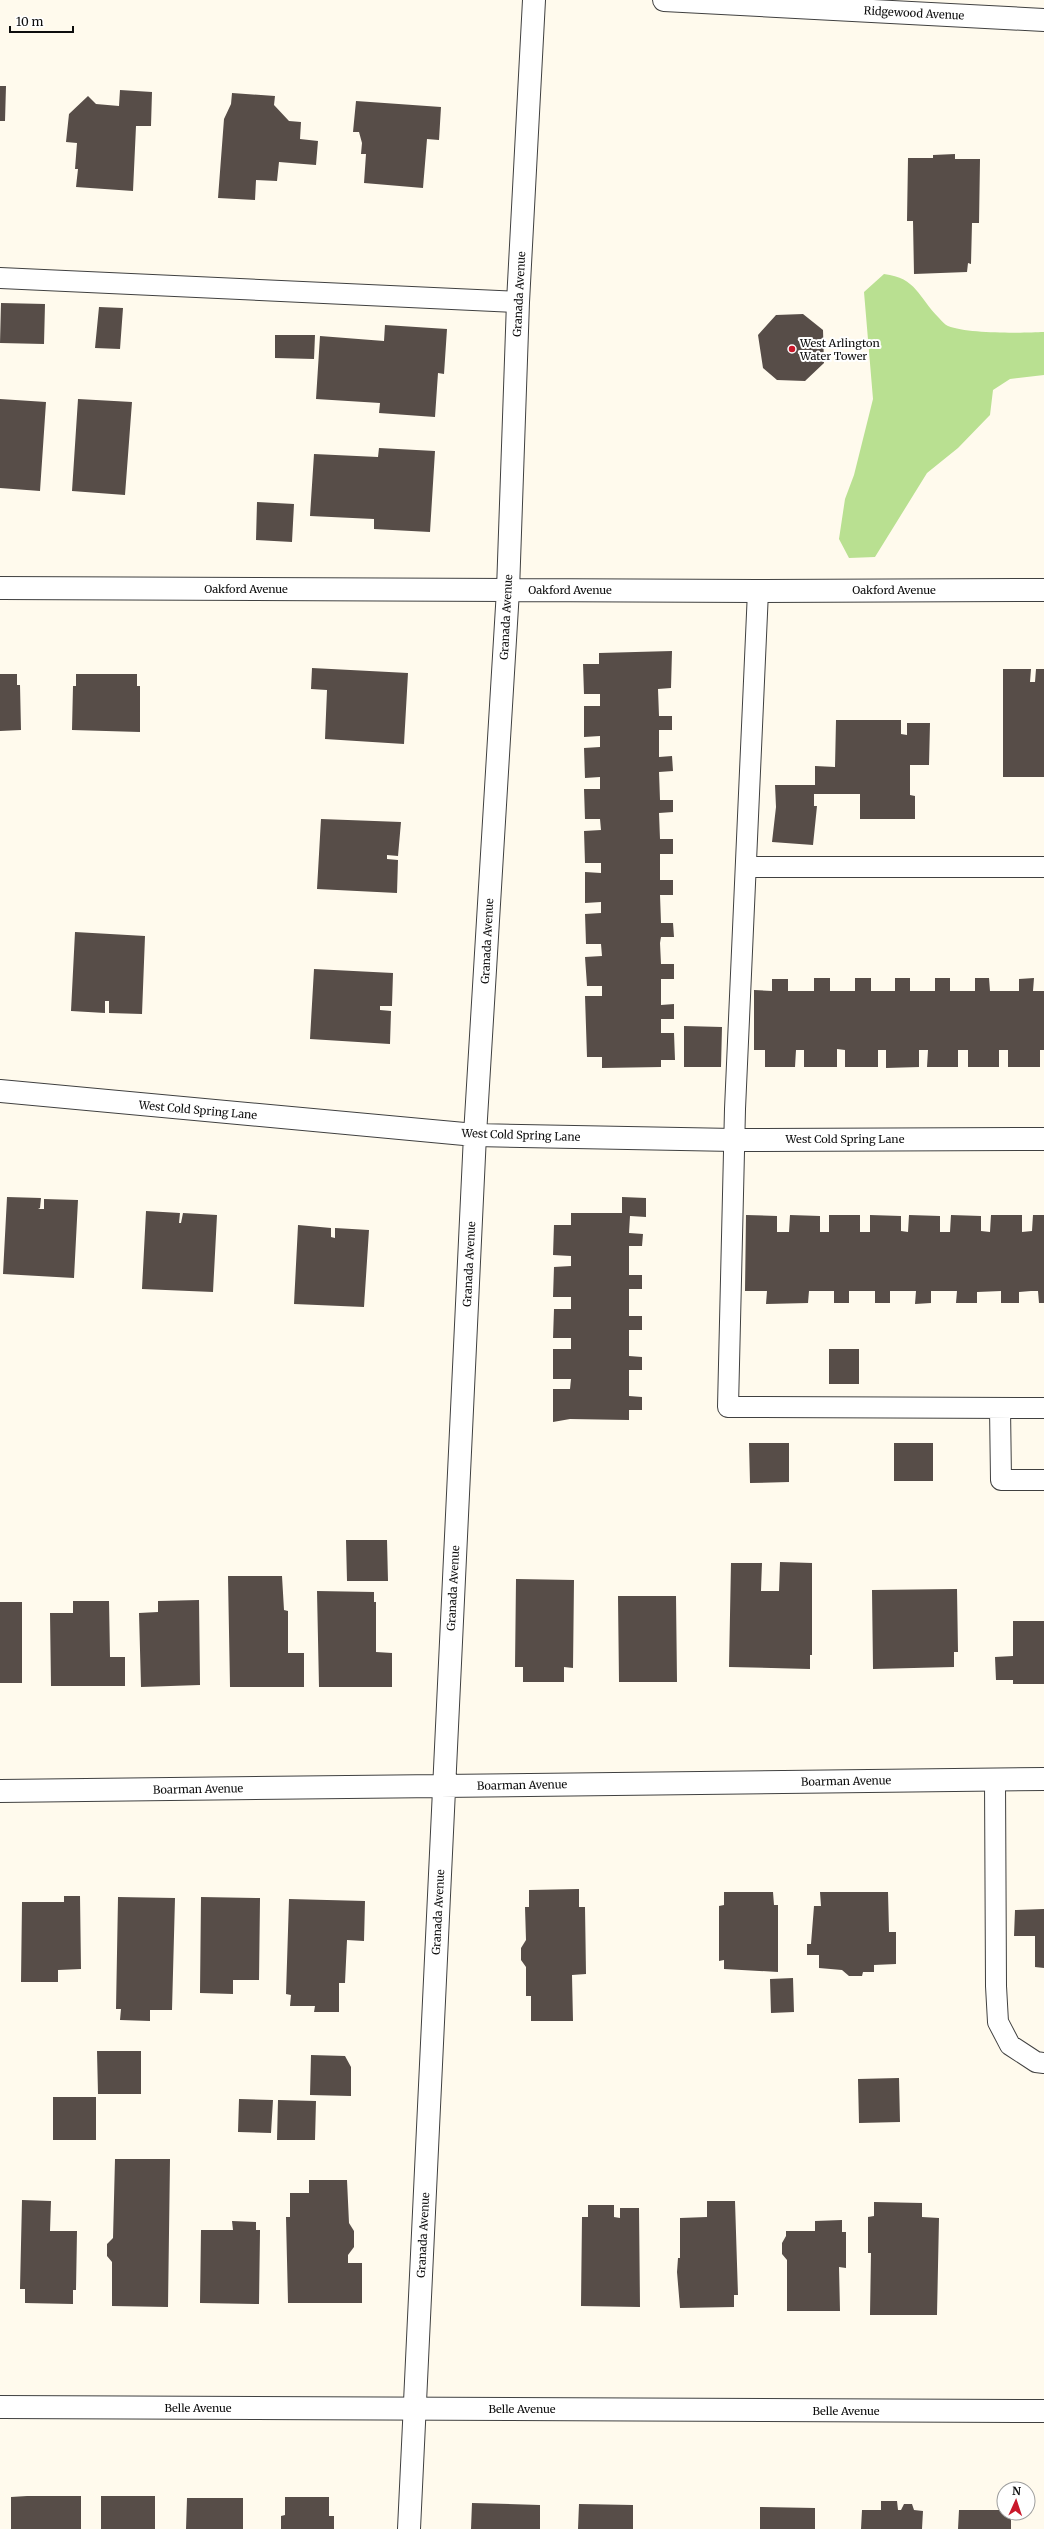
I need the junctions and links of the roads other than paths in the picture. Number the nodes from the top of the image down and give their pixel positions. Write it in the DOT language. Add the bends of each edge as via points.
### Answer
graph roads {
  1 [pos="534,0"];
  2 [pos="664,0"];
  3 [pos="868,5"];
  4 [pos="1044,20"];
  5 [pos="0,278"];
  6 [pos="518,302"];
  7 [pos="0,588"];
  8 [pos="508,590"];
  9 [pos="1044,590"];
  10 [pos="758,591"];
  11 [pos="746,867"];
  12 [pos="1044,867"];
  13 [pos="0,1091"];
  14 [pos="475,1135"];
  15 [pos="1044,1139"];
  16 [pos="734,1140"];
  17 [pos="1000,1408"];
  18 [pos="1044,1408"];
  19 [pos="1044,1480"];
  20 [pos="1044,1779"];
  21 [pos="995,1780"];
  22 [pos="444,1786"];
  23 [pos="0,1791"];
  24 [pos="1044,2063"];
  25 [pos="0,2407"];
  26 [pos="415,2409"];
  27 [pos="1044,2411"];
  28 [pos="409,2529"];
  1 -- 6 [label="street, Granada Avenue"];
  2 -- 3 [label="street, Ridgewood Avenue"];
  3 -- 4 [label="street, Ridgewood Avenue"];
  5 -- 6 [label="lane"];
  6 -- 8 [label="street, Granada Avenue"];
  7 -- 8 [label="street, Oakford Avenue"];
  8 -- 10 [label="street, Oakford Avenue"];
  8 -- 14 [label="street, Granada Avenue"];
  9 -- 10 [label="street, Oakford Avenue"];
  10 -- 11 [label="lane"];
  11 -- 12 [label="lane"];
  11 -- 16 [label="lane"];
  13 -- 14 [label="street, West Cold Spring Lane"];
  14 -- 16 [label="street, West Cold Spring Lane"];
  14 -- 22 [label="street, Granada Avenue"];
  15 -- 16 [label="street, West Cold Spring Lane"];
  16 -- 17 [label="lane" via="728,1407"];
  17 -- 18 [label="lane"];
  17 -- 19 [label="lane" via="1001,1480"];
  20 -- 21 [label="street, Boarman Avenue"];
  21 -- 22 [label="street, Boarman Avenue"];
  21 -- 24 [label="lane" via="998,2022 1010,2045 1036,2062"];
  22 -- 23 [label="street, Boarman Avenue"];
  22 -- 26 [label="street, Granada Avenue"];
  25 -- 26 [label="street, Belle Avenue"];
  26 -- 27 [label="street, Belle Avenue"];
  26 -- 28 [label="street, Granada Avenue"];
}
